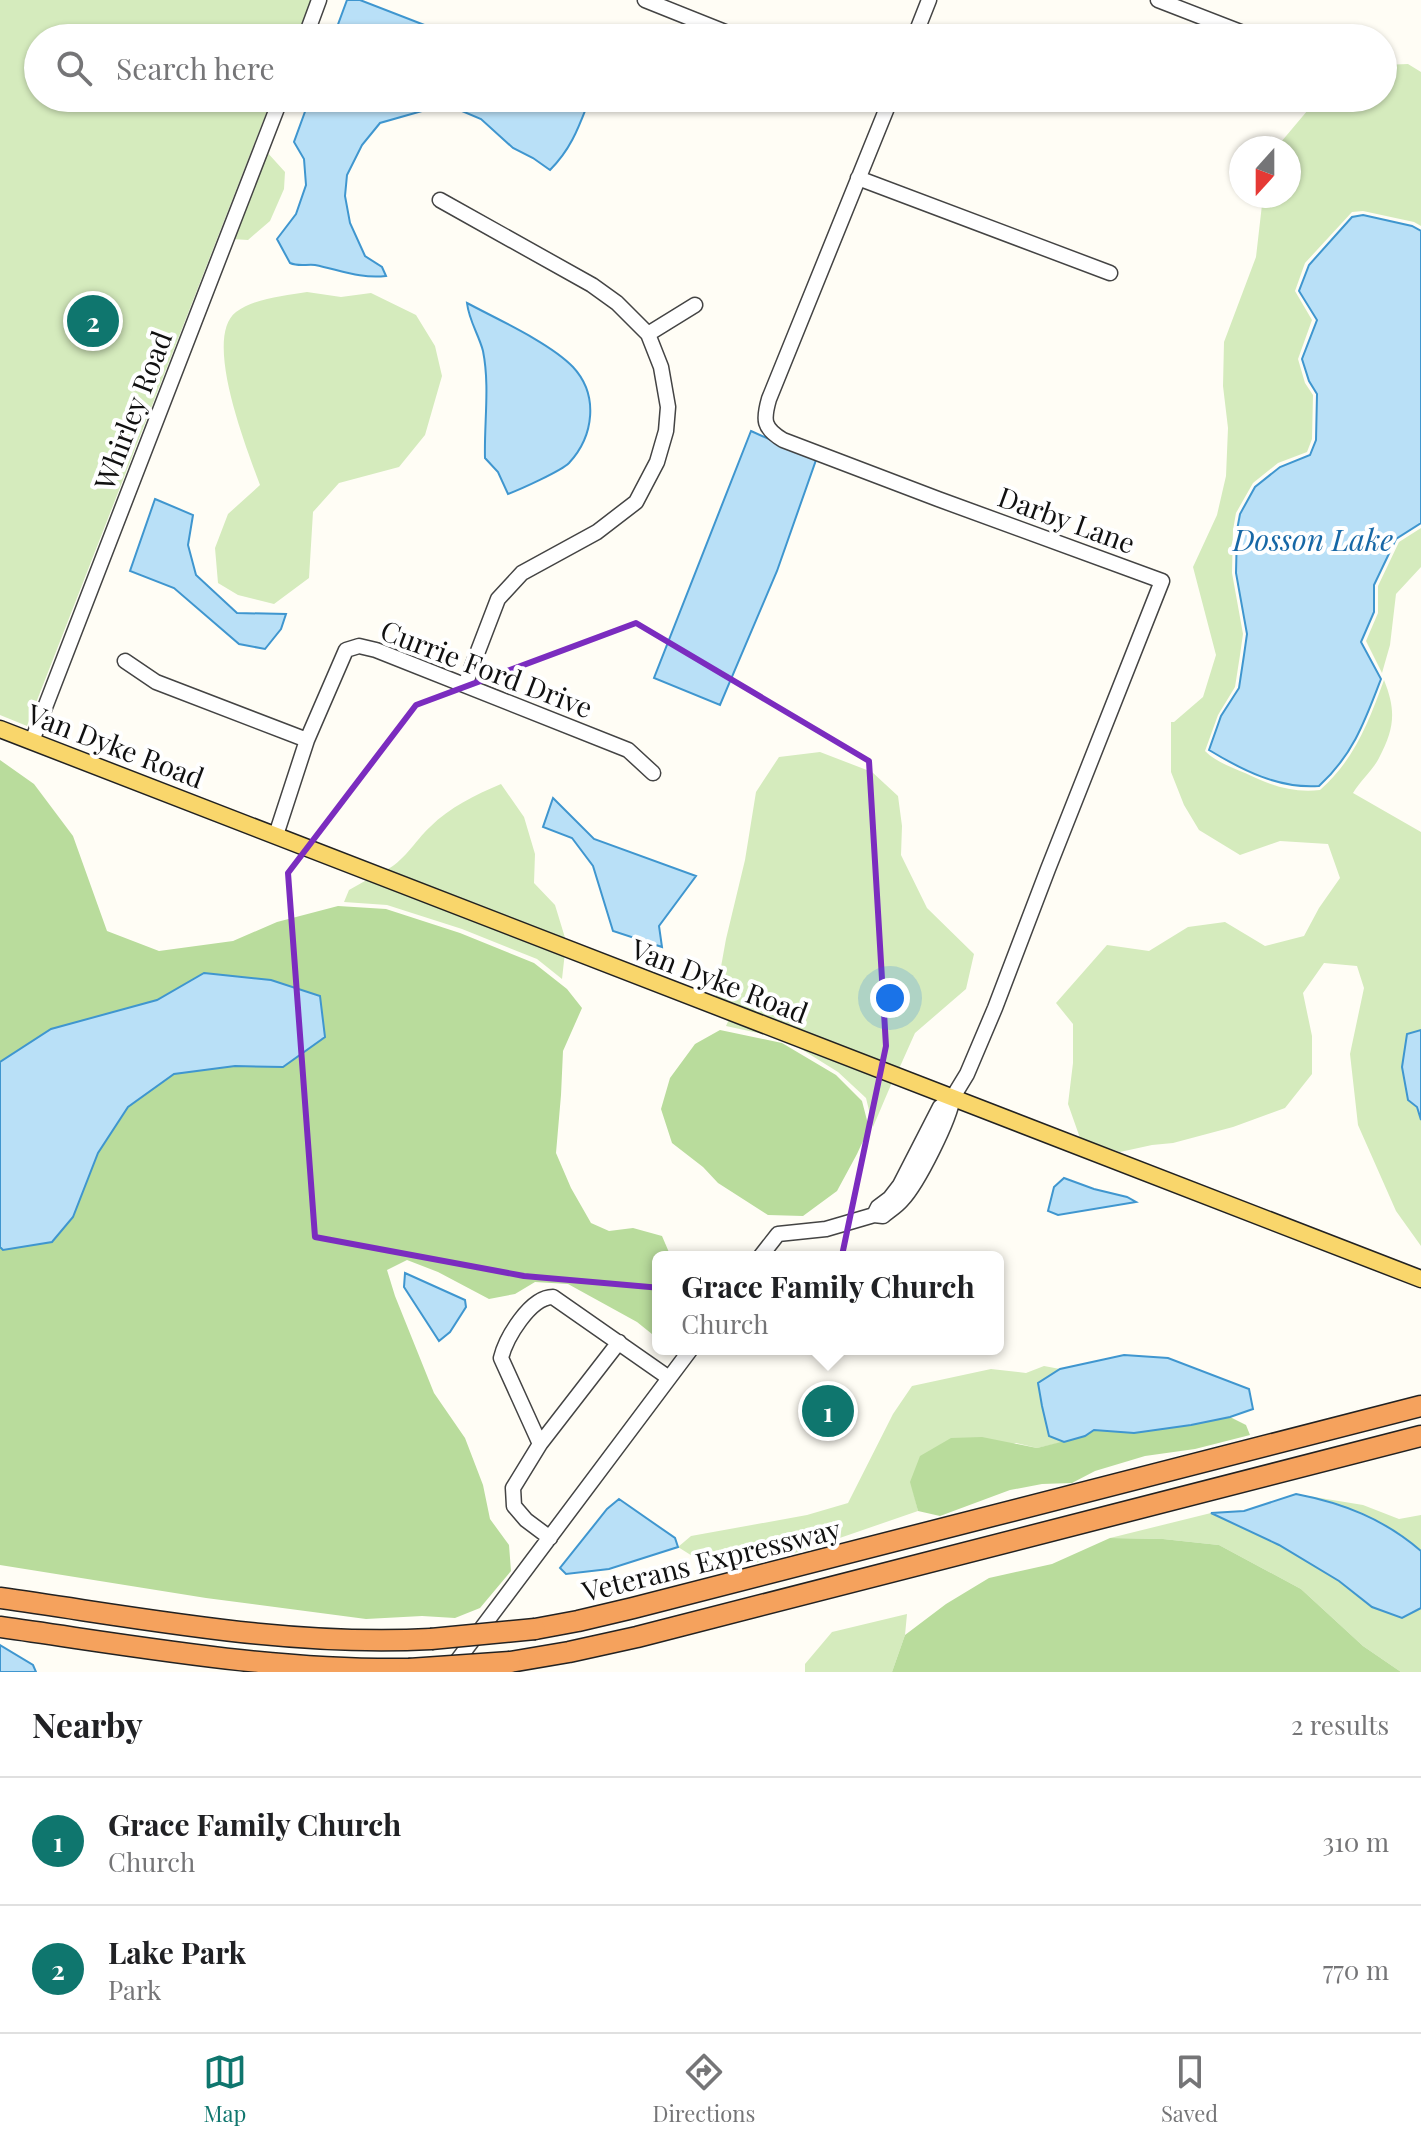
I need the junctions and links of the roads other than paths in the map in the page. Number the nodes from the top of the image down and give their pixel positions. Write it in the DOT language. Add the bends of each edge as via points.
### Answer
graph roads {
  1 [pos="319,0"];
  2 [pos="645,0"];
  3 [pos="929,0"];
  4 [pos="1158,0"];
  5 [pos="310,24"];
  6 [pos="705,24"];
  7 [pos="920,24"];
  8 [pos="1220,24"];
  9 [pos="276,112"];
  10 [pos="885,112"];
  11 [pos="858,178"];
  12 [pos="440,200"];
  13 [pos="1110,273"];
  14 [pos="695,305"];
  15 [pos="648,334"];
  16 [pos="125,661"];
  17 [pos="465,685"];
  18 [pos="0,729"];
  19 [pos="307,740"];
  20 [pos="32,741"];
  21 [pos="653,773"];
  22 [pos="276,835"];
  23 [pos="953,1097"];
  24 [pos="765,1251"];
  25 [pos="1421,1279"];
  26 [pos="619,1342"];
  27 [pos="686,1355"];
  28 [pos="669,1378"];
  29 [pos="1421,1406"];
  30 [pos="1421,1436"];
  31 [pos="540,1444"];
  32 [pos="550,1538"];
  33 [pos="0,1598"];
  34 [pos="0,1627"];
  35 [pos="449,1672"];
  1 -- 5 [label="street"];
  2 -- 6 [label="street"];
  3 -- 7 [label="street"];
  4 -- 8 [label="street"];
  9 -- 20 [label="street, Whirley Road"];
  10 -- 11 [label="street, Darby Lane"];
  11 -- 13 [label="street"];
  11 -- 23 [label="street, Darby Lane" via="769,399 766,424 783,440 1162,581 995,1008"];
  12 -- 15 [label="street" via="592,285"];
  14 -- 15 [label="street"];
  15 -- 17 [label="street" via="668,407 657,462 636,502 597,532 522,573 498,599"];
  16 -- 19 [label="street" via="156,682"];
  17 -- 19 [label="street, Currie Ford Drive" via="376,650 346,650"];
  17 -- 21 [label="street, Currie Ford Drive" via="628,750"];
  18 -- 20 [label="main road, Van Dyke Road"];
  19 -- 22 [label="street, Currie Ford Drive"];
  20 -- 22 [label="main road, Van Dyke Road"];
  22 -- 23 [label="main road, Van Dyke Road"];
  23 -- 24 [label="street" via="940,1107 900,1185 874,1215 826,1229 778,1234"];
  23 -- 25 [label="main road, Van Dyke Road"];
  26 -- 28 [label="street"];
  26 -- 31 [label="street"];
  26 -- 31 [label="street" via="553,1297 534,1303 505,1343 501,1358"];
  27 -- 28 [label="street"];
  28 -- 32 [label="street"];
  29 -- 33 [label="highway, Veterans Expressway, bridge" via="535,1629 431,1639 280,1636"];
  30 -- 34 [label="highway, Veterans Expressway, bridge" via="637,1637 510,1662 409,1669 264,1664"];
  31 -- 32 [label="street" via="513,1488 514,1506"];
  32 -- 35 [label="street"];
}
